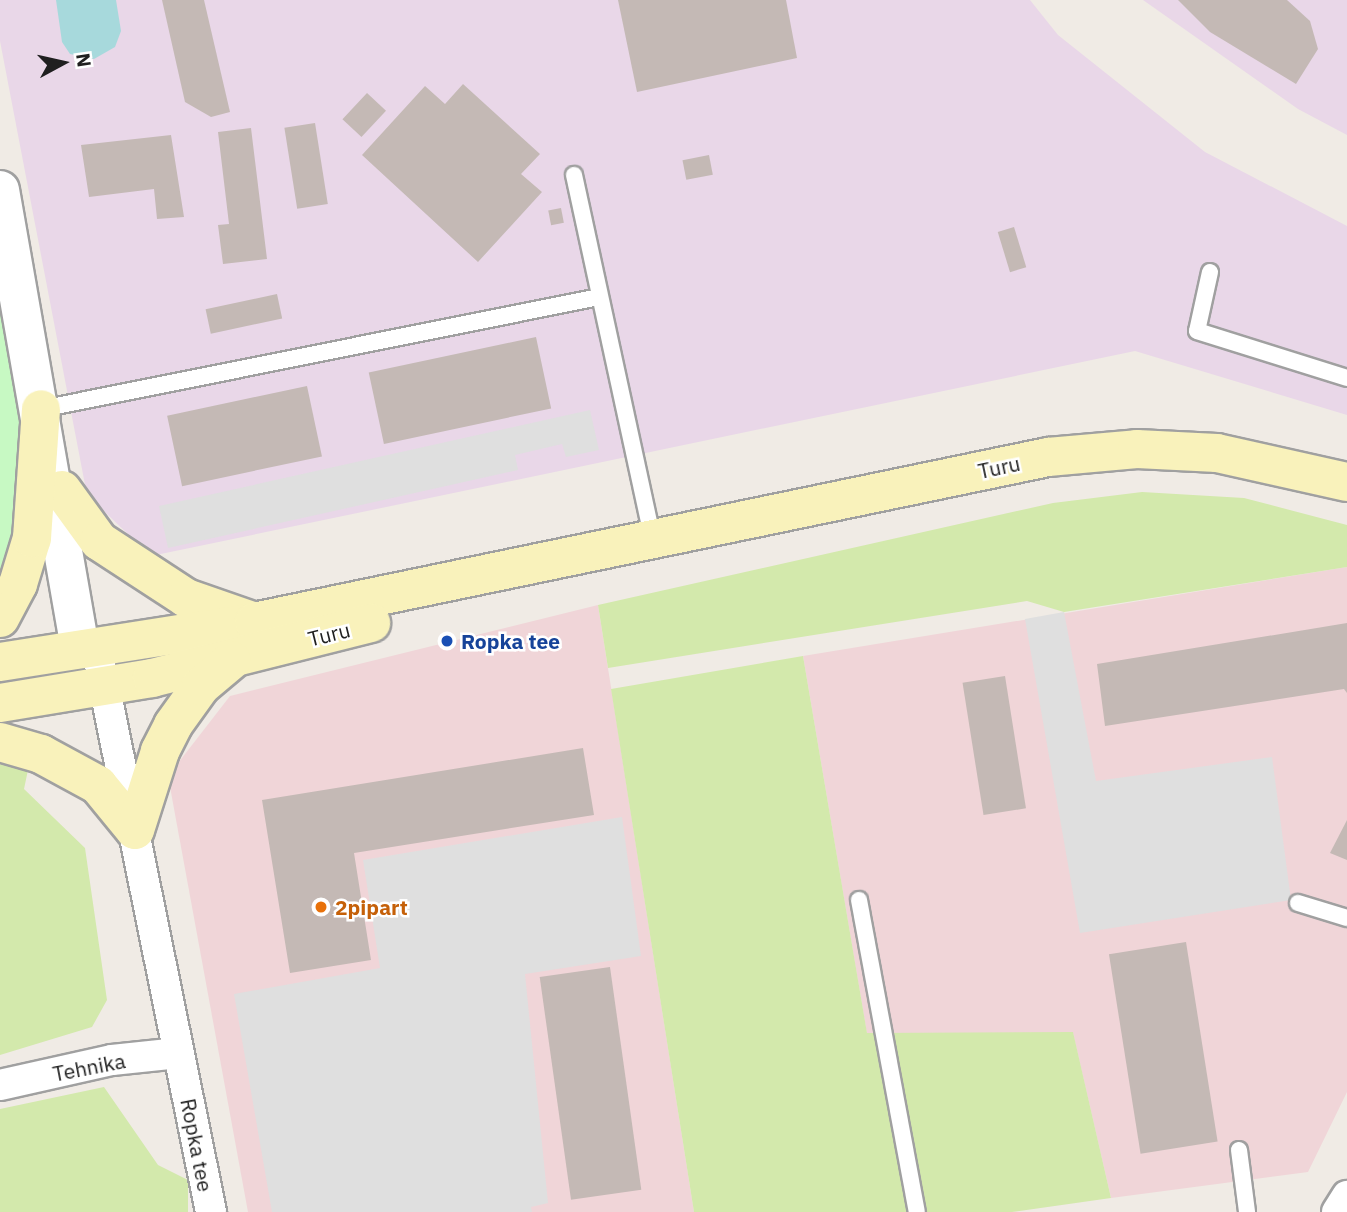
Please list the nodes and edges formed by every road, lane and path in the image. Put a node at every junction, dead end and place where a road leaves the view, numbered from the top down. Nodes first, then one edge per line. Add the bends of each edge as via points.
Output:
1 (574, 175) dead end
2 (0, 190) edge
3 (1210, 272) dead end
4 (599, 297) junction
5 (1347, 378) edge
6 (41, 409) junction
7 (1347, 482) edge
8 (62, 490) junction
9 (653, 540) junction
10 (0, 618) edge
11 (254, 622) junction
12 (88, 647) junction
13 (234, 658) junction
14 (0, 662) edge
15 (97, 687) junction
16 (0, 703) edge
17 (0, 742) edge
18 (135, 830) junction
19 (859, 900) dead end
20 (1298, 903) dead end
21 (1347, 918) edge
22 (179, 1054) junction
23 (0, 1085) edge
24 (1239, 1150) dead end
25 (211, 1212) edge
26 (917, 1212) edge
27 (1247, 1212) edge

1 - 4 lane
2 - 6 street, Ropka tee
3 - 5 lane via 1197,331
4 - 6 lane
4 - 9 lane
6 - 8 street, Ropka tee
6 - 10 main road via 32,538 18,584
6 - 12 street, Ropka tee
7 - 9 main road, Turu via 1217,453 1137,449 1048,457
8 - 11 main road via 99,541 186,598
8 - 12 street, Ropka tee
9 - 11 main road, Turu
9 - 13 main road, Turu via 431,608
11 - 12 main road, Turu
12 - 14 main road, Turu
12 - 15 street, Ropka tee
13 - 15 main road, Turu
13 - 18 main road via 201,686 173,725
15 - 16 main road, Turu
15 - 18 street, Ropka tee
17 - 18 main road via 41,754 98,785
18 - 22 street, Ropka tee
19 - 26 lane
20 - 21 lane
22 - 23 street, Tehnika via 112,1060
22 - 25 street, Ropka tee
24 - 27 lane

